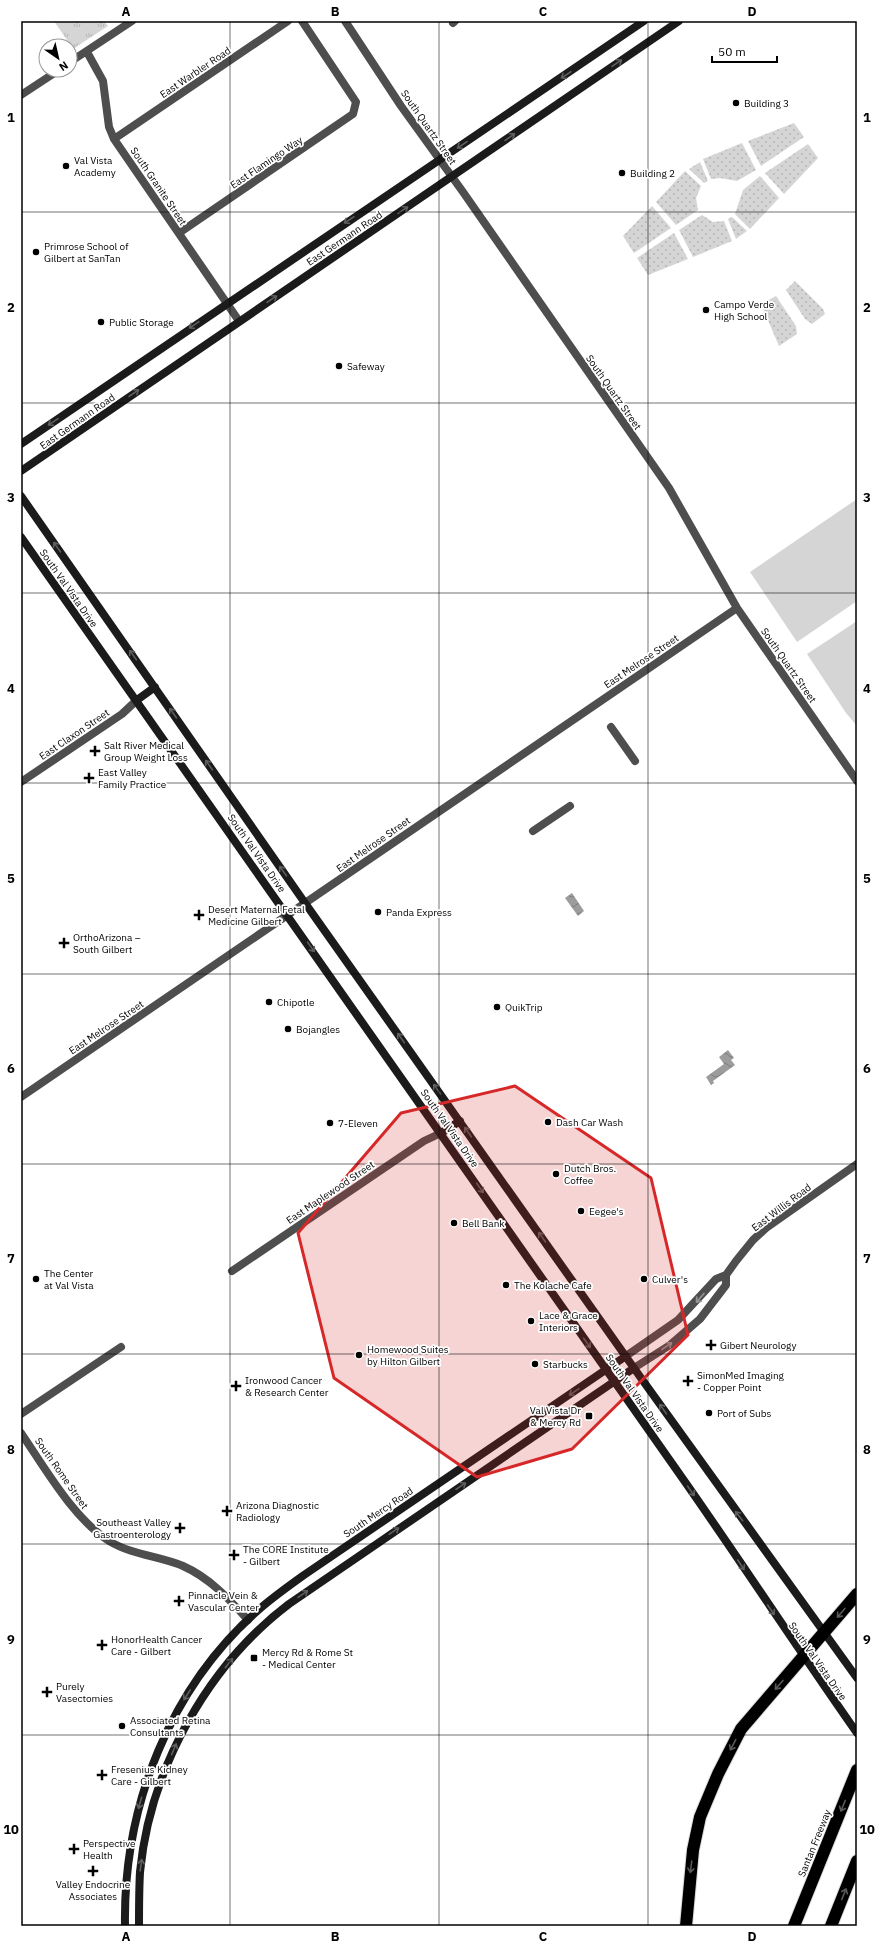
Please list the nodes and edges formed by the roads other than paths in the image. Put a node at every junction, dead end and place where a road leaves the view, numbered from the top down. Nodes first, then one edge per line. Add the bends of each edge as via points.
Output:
1 (132, 21) edge
2 (288, 21) edge
3 (302, 21) edge
4 (345, 21) edge
5 (644, 21) edge
6 (679, 21) edge
7 (86, 52) junction
8 (78, 57) edge
9 (46, 78) edge
10 (21, 94) edge
11 (114, 139) junction
12 (440, 160) junction
13 (452, 177) junction
14 (179, 233) junction
15 (226, 303) junction
16 (239, 321) junction
17 (21, 444) edge
18 (21, 471) edge
19 (21, 496) edge
20 (21, 537) edge
21 (737, 608) junction
22 (155, 687) junction
23 (137, 700) junction
24 (611, 727) dead end
25 (635, 761) dead end
26 (857, 781) edge
27 (21, 782) edge
28 (570, 806) dead end
29 (533, 831) dead end
30 (305, 903) junction
31 (288, 915) junction
32 (21, 1097) edge
33 (460, 1120) junction
34 (441, 1133) junction
35 (857, 1164) edge
36 (232, 1271) dead end
37 (726, 1275) junction
38 (121, 1347) dead end
39 (626, 1356) junction
40 (634, 1368) junction
41 (606, 1370) junction
42 (615, 1382) junction
43 (21, 1414) edge
44 (21, 1433) edge
45 (857, 1594) edge
46 (248, 1620) junction
47 (258, 1629) junction
48 (824, 1633) junction
49 (804, 1658) junction
50 (855, 1676) edge
51 (857, 1733) edge
52 (857, 1770) edge
53 (857, 1861) edge
54 (125, 1926) edge
55 (139, 1926) edge
56 (686, 1926) edge
57 (794, 1926) edge
58 (831, 1926) edge

1 - 7 street
2 - 11 street, East Warbler Road
3 - 14 street, East Flamingo Way via 356,102 353,114
4 - 12 street, South Quartz Street
5 -> 12 main road, East Germann Road
13 -> 6 main road, East Germann Road
7 - 8 street
7 - 11 street, South Granite Street via 103,81 109,127
9 - 10 street
11 - 14 street, South Granite Street
12 - 13 street, South Quartz Street
12 -> 15 main road, East Germann Road
16 -> 13 main road, East Germann Road
13 - 21 street, South Quartz Street via 669,488
14 - 15 street, South Granite Street
15 - 16 street, South Granite Street
15 -> 17 main road, East Germann Road
18 -> 16 main road, East Germann Road
22 -> 19 main road, South Val Vista Drive
20 - 23 main road, South Val Vista Drive
21 - 26 street, South Quartz Street
21 - 30 street, East Melrose Street
22 - 23 main road
30 -> 22 main road, South Val Vista Drive
23 - 27 street, East Claxon Street via 122,714
23 - 31 main road, South Val Vista Drive
24 - 25 street
28 - 29 street
30 - 31 street, East Melrose Street
33 -> 30 main road, South Val Vista Drive
31 - 32 street, East Melrose Street
31 -> 34 main road, South Val Vista Drive
33 - 34 main road
39 -> 33 main road, South Val Vista Drive
34 - 36 street, East Maplewood Street via 424,1141
34 -> 41 main road, South Val Vista Drive
35 - 37 street, East Willis Road via 766,1228 744,1250
37 -> 39 street, East Willis Road via 716,1279 678,1320
40 -> 37 street, East Willis Road via 670,1345 700,1319 726,1285
38 - 43 street
39 - 40 main road, South Val Vista Drive
39 - 41 main road, South Mercy Road
40 - 42 main road
48 -> 40 main road, South Val Vista Drive
41 - 42 main road, South Val Vista Drive
41 -> 46 main road, South Mercy Road via 304,1575
47 -> 42 main road via 354,1558
42 -> 49 main road, South Val Vista Drive
44 - 46 street, South Rome Street via 76,1512 101,1535 131,1552 182,1566 201,1576 211,1582
45 -> 48 highway
46 - 47 main road
46 -> 54 main road, South Mercy Road via 214,1657 192,1688 158,1749 144,1788 131,1841 125,1887
55 -> 47 main road via 140,1871 148,1825 169,1762 188,1721 227,1666
48 - 49 highway
48 - 50 main road, South Val Vista Drive
49 - 51 main road, South Val Vista Drive
49 -> 56 highway via 741,1730 718,1774 700,1816 693,1850
52 -> 57 highway, Santan Freeway
58 -> 53 highway

